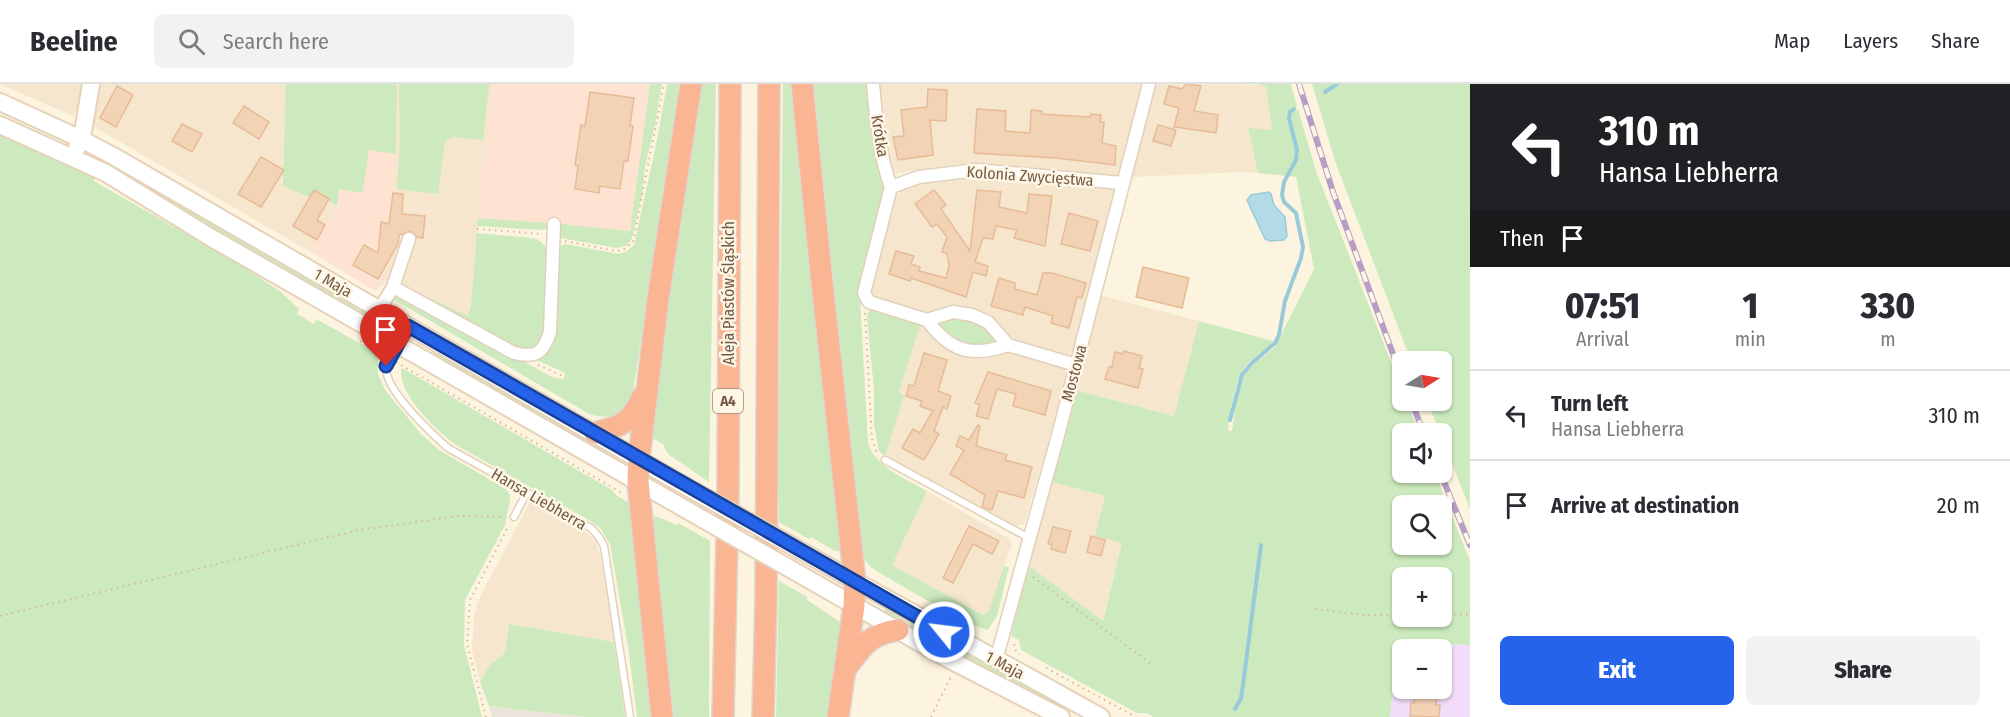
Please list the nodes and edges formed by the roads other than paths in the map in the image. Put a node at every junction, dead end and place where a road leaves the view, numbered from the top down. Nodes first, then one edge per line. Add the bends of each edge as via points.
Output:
1 (91, 84) edge
2 (691, 84) edge
3 (730, 84) edge
4 (769, 84) edge
5 (802, 84) edge
6 (873, 84) edge
7 (1149, 84) edge
8 (0, 102) edge
9 (0, 125) edge
10 (81, 139) junction
11 (73, 157) junction
12 (1122, 183) junction
13 (891, 187) junction
14 (554, 224) dead end
15 (409, 239) dead end
16 (393, 286) junction
17 (379, 310) junction
18 (927, 320) junction
19 (408, 326) junction
20 (398, 343) junction
21 (1008, 345) junction
22 (1076, 365) junction
23 (646, 387) junction
24 (595, 433) junction
25 (639, 458) junction
26 (885, 460) road end
27 (632, 489) junction
28 (527, 492) junction
29 (513, 517) road end
30 (1029, 538) junction
31 (855, 582) junction
32 (854, 606) junction
33 (898, 630) junction
34 (996, 660) junction
35 (844, 670) junction
36 (1094, 715) edge
37 (630, 717) edge
38 (662, 717) edge
39 (723, 717) edge
40 (763, 717) edge
41 (837, 717) edge
42 (1060, 717) edge

1 - 10 main road
2 - 23 highway
3 - 39 highway, Aleja Piastów Śląskich / A4
4 - 40 highway, A4
5 - 31 highway
6 - 13 street, Krótka
7 - 12 street, Mostowa
8 - 10 main road, 1 Maja
9 - 11 main road, 1 Maja
10 - 11 main road
10 - 17 main road, 1 Maja
11 - 20 main road, 1 Maja
12 - 13 street, Kolonia Zwycięstwa via 977,170 919,177
12 - 22 street, Mostowa
13 - 18 street via 864,293 869,302
14 - 16 street via 550,332 545,346 533,355 514,353
15 - 16 street
16 - 17 street
17 - 19 main road, 1 Maja
18 - 21 street via 948,344 968,351 986,352
18 - 21 street via 953,312 980,317
19 - 20 lane
19 - 24 main road, 1 Maja
20 - 27 main road, 1 Maja
20 - 28 lane, Hansa Liebherra via 386,366 387,376 408,408 448,448
21 - 22 street
22 - 30 street, Mostowa
23 - 24 highway via 636,413 624,424
23 - 25 highway
24 - 25 main road, 1 Maja
25 - 27 highway
25 - 31 main road, 1 Maja, bridge
26 - 30 lane
27 - 32 main road, 1 Maja, bridge via 671,501
27 - 38 highway
28 - 29 lane
28 - 37 lane, Hansa Liebherra via 591,528 604,546
30 - 34 street, Mostowa
31 - 32 highway
31 - 34 main road, 1 Maja
32 - 33 main road, 1 Maja
32 - 35 highway
33 - 35 highway via 882,632 867,642
33 - 42 main road, 1 Maja
34 - 36 main road, 1 Maja
35 - 41 highway

